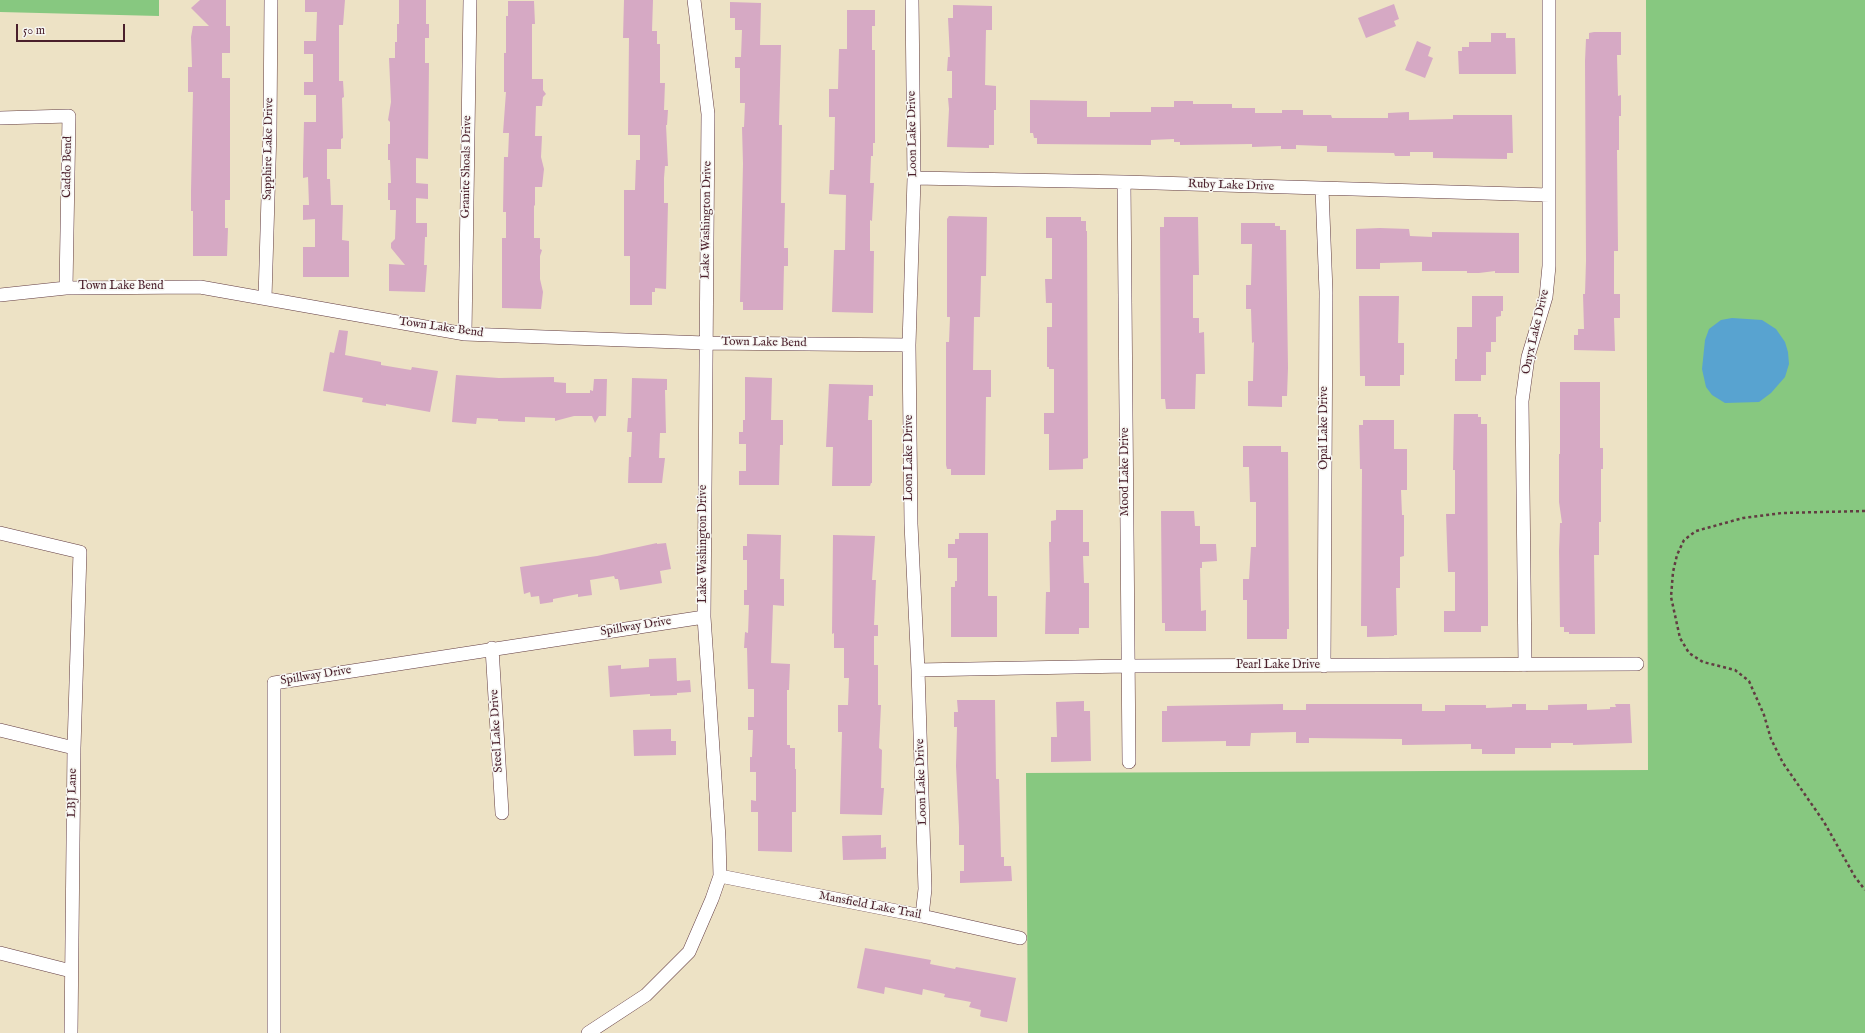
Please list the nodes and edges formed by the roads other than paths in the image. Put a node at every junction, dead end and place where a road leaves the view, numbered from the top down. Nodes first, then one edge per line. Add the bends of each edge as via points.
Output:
1 (271, 0) edge
2 (470, 0) edge
3 (694, 0) edge
4 (912, 0) edge
5 (1549, 0) edge
6 (0, 118) edge
7 (914, 178) junction
8 (1124, 182) junction
9 (1322, 189) junction
10 (1549, 195) junction
11 (66, 288) junction
12 (0, 295) edge
13 (265, 298) junction
14 (466, 334) junction
15 (705, 343) junction
16 (910, 345) junction
17 (0, 533) edge
18 (704, 617) junction
19 (492, 648) junction
20 (1637, 664) dead end
21 (1525, 665) junction
22 (1127, 666) junction
23 (1324, 666) junction
24 (918, 670) junction
25 (0, 730) edge
26 (74, 748) junction
27 (1129, 762) dead end
28 (502, 813) dead end
29 (720, 876) junction
30 (922, 916) junction
31 (1020, 938) dead end
32 (0, 953) edge
33 (72, 971) junction
34 (276, 1032) edge
35 (71, 1033) edge
36 (588, 1033) edge

1 - 13 street, Sapphire Lake Drive
2 - 14 street, Granite Shoals Drive
3 - 15 street, Lake Washington Drive via 708,114
4 - 7 street, Loon Lake Drive
5 - 10 street, Onyx Lake Drive
6 - 11 street, Caddo Bend via 69,116
7 - 8 street, Ruby Lake Drive
7 - 16 street, Loon Lake Drive
8 - 9 street, Ruby Lake Drive
8 - 22 street, Mood Lake Drive
9 - 10 street, Ruby Lake Drive
9 - 23 street, Opal Lake Drive via 1326,292
10 - 21 street, Onyx Lake Drive via 1549,266 1546,297 1528,357 1522,401
11 - 12 street, Town Lake Bend
11 - 13 street, Town Lake Bend via 200,287
13 - 14 street, Town Lake Bend
14 - 15 street, Town Lake Bend
15 - 16 street, Town Lake Bend
15 - 18 street, Lake Washington Drive
16 - 24 street, Loon Lake Drive via 911,524
17 - 26 street, LBJ Lane via 80,552
18 - 19 street, Spillway Drive
18 - 29 street, Lake Washington Drive
19 - 28 street, Steel Lake Drive
19 - 34 street, Spillway Drive via 274,683
20 - 21 street, Pearl Lake Drive
21 - 23 street, Pearl Lake Drive
22 - 23 street, Pearl Lake Drive
22 - 24 street, Pearl Lake Drive
22 - 27 street, Mood Lake Drive
24 - 30 street, Loon Lake Drive via 925,889
25 - 26 street
26 - 33 street, LBJ Lane
29 - 30 street, Mansfield Lake Trail
29 - 36 street, Lake Washington Drive via 689,952 646,995
30 - 31 street, Mansfield Lake Trail
32 - 33 street
33 - 35 street, LBJ Lane

